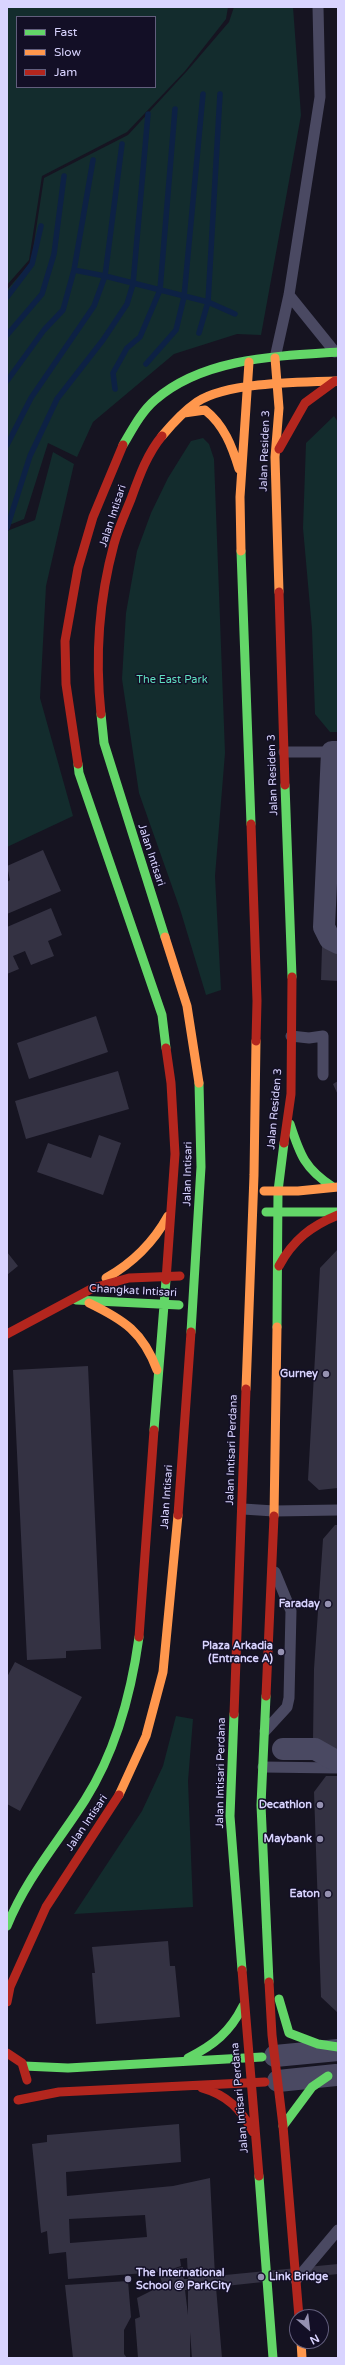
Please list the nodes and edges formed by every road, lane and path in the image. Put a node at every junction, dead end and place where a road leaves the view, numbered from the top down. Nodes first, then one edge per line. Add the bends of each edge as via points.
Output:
1 (318, 7) edge
2 (290, 295) junction
3 (337, 352) edge
4 (275, 358) junction
5 (249, 362) junction
6 (336, 381) edge
7 (278, 383) junction
8 (248, 388) junction
9 (184, 414) junction
10 (275, 457) junction
11 (240, 474) junction
12 (284, 752) junction
13 (335, 752) edge
14 (338, 943) edge
15 (291, 1036) junction
16 (323, 1075) dead end
17 (288, 1119) junction
18 (336, 1187) edge
19 (253, 1191) junction
20 (278, 1191) junction
21 (171, 1212) junction
22 (253, 1212) junction
23 (279, 1213) junction
24 (338, 1214) edge
25 (279, 1268) junction
26 (166, 1275) junction
27 (195, 1277) junction
28 (76, 1297) junction
29 (86, 1302) junction
30 (164, 1304) junction
31 (193, 1306) junction
32 (7, 1334) edge
33 (159, 1377) junction
34 (243, 1509) junction
35 (338, 1510) edge
36 (274, 1511) junction
37 (271, 1564) junction
38 (264, 1732) junction
39 (283, 1749) dead end
40 (338, 1762) edge
41 (263, 1767) junction
42 (338, 1768) edge
43 (7, 1926) edge
44 (270, 1944) junction
45 (7, 2002) edge
46 (244, 2004) junction
47 (338, 2047) edge
48 (338, 2050) edge
49 (7, 2053) edge
50 (275, 2056) junction
51 (248, 2058) junction
52 (180, 2062) junction
53 (24, 2066) junction
54 (333, 2075) edge
55 (278, 2081) junction
56 (251, 2083) junction
57 (192, 2086) junction
58 (18, 2100) junction
59 (8, 2106) edge
60 (283, 2126) junction
61 (256, 2139) junction
62 (338, 2230) edge
63 (296, 2280) junction
64 (298, 2309) edge
65 (273, 2358) edge

1 - 2 lane via 320,97
2 - 3 lane
2 - 4 lane
3 - 4 street, Jalan Intisari
4 - 5 street, Jalan Intisari
4 - 7 street, Jalan Residen 3
5 - 8 street, Jalan Residen 3
5 - 21 street, Jalan Intisari via 211,368 180,380 154,401 134,426 121,448 93,517 78,568 65,641 66,684 79,773 162,1015 171,1083 175,1154
6 - 7 street, Jalan Intisari
6 - 10 street via 305,403
7 - 8 street, Jalan Intisari
7 - 10 street, Jalan Residen 3
8 - 9 street, Jalan Intisari via 206,397
8 - 11 street, Jalan Residen 3
9 - 11 street via 205,410 211,414 227,437
9 - 27 street, Jalan Intisari via 155,444 139,476 114,544 100,616 98,683 104,743 110,766 187,1006 193,1036 199,1086 201,1167
10 - 12 street, Jalan Residen 3
11 - 19 street, Jalan Residen 3 via 257,1001
12 - 13 lane
12 - 15 street, Jalan Residen 3 via 293,1000
13 - 14 street via 324,927 330,939
15 - 16 lane via 323,1036
15 - 17 street, Jalan Residen 3 via 291,1094
17 - 18 street via 303,1162 315,1176
17 - 20 street, Jalan Residen 3
18 - 20 street
19 - 20 street
19 - 22 street, Jalan Residen 3
20 - 23 street, Jalan Residen 3
21 - 26 street, Jalan Intisari
21 - 28 street via 157,1238 135,1259 117,1273
22 - 23 street
22 - 34 street, Jalan Intisari Perdana
23 - 24 street
23 - 25 street
24 - 25 street via 299,1236 289,1248
25 - 36 street
26 - 27 street, Changkat Intisari
26 - 28 street, Changkat Intisari via 116,1280
26 - 30 street, Jalan Intisari
27 - 31 street, Jalan Intisari
28 - 29 street, Changkat Intisari
28 - 32 street, Changkat Intisari via 22,1322
29 - 30 street, Changkat Intisari
29 - 33 street via 118,1318 142,1337 151,1350
30 - 31 street, Changkat Intisari
30 - 33 street, Jalan Intisari
31 - 45 street, Jalan Intisari via 173,1581 163,1672 150,1722 119,1796 46,1907 10,1987
33 - 43 street, Jalan Intisari via 140,1634 124,1714 108,1755 86,1798 22,1891
34 - 36 lane
34 - 46 street, Jalan Intisari Perdana via 230,1816
35 - 36 lane
36 - 37 street
37 - 38 street
37 - 38 lane via 282,1583 291,1611 289,1698 287,1707
38 - 41 street
39 - 40 street via 315,1749
41 - 42 lane
41 - 44 street via 261,1805
44 - 47 street via 280,2003 289,2033 318,2044
44 - 50 street
46 - 51 street, Jalan Intisari Perdana
46 - 52 street via 230,2032 208,2049
48 - 50 street
49 - 53 street via 17,2058
50 - 51 street
50 - 55 street
51 - 52 street
51 - 56 street, Jalan Intisari Perdana
52 - 53 street via 68,2068
53 - 58 street via 27,2084
54 - 55 street
54 - 60 street via 303,2097
55 - 56 street
55 - 60 street
56 - 57 street
56 - 61 street, Jalan Intisari Perdana
57 - 58 street via 59,2092
57 - 61 street via 216,2091 232,2102 245,2114
58 - 59 street
60 - 63 street
61 - 65 street, Jalan Intisari Perdana
62 - 63 lane
63 - 64 street

